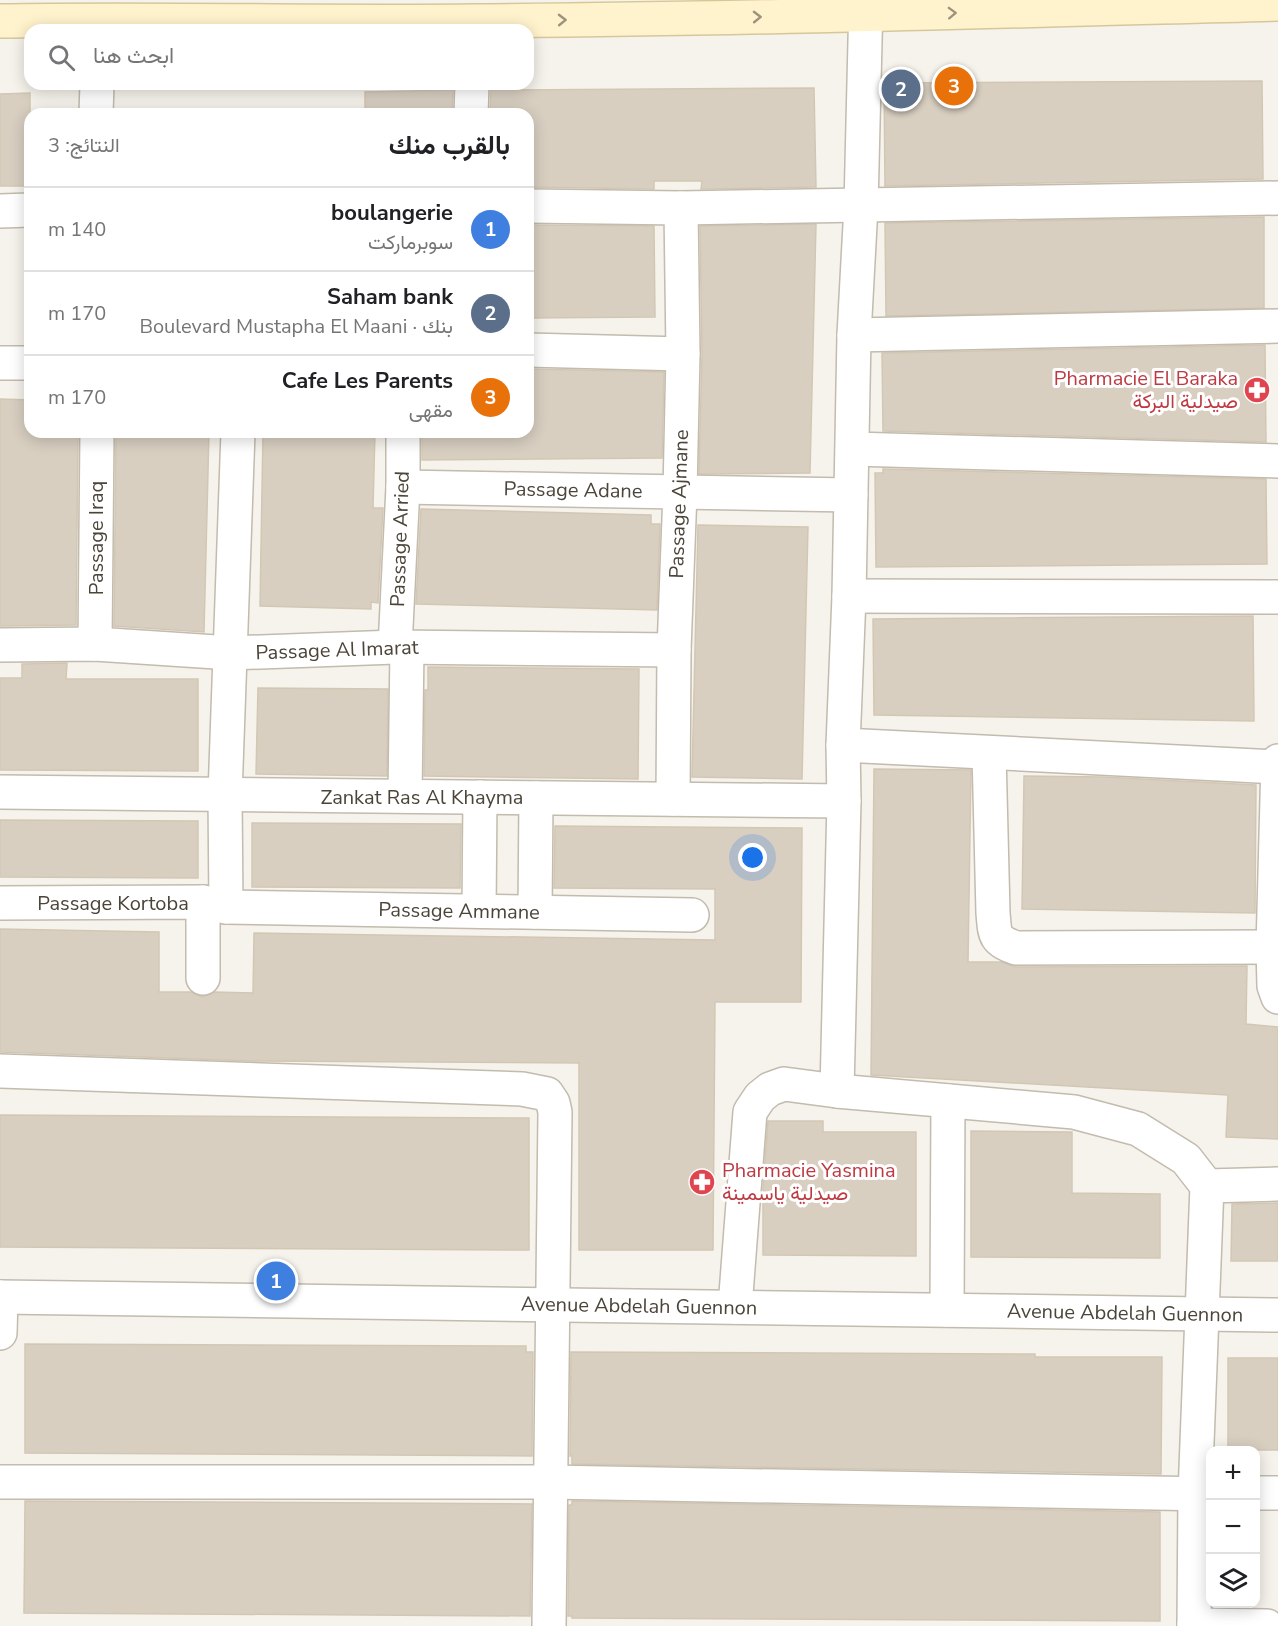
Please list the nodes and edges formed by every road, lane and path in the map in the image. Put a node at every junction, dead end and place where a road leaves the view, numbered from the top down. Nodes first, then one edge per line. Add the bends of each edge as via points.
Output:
1 (1278, 4) edge
2 (865, 8) edge
3 (0, 21) edge
4 (74, 24) edge
5 (517, 24) edge
6 (97, 90) edge
7 (472, 90) edge
8 (96, 108) edge
9 (471, 108) edge
10 (1278, 198) edge
11 (534, 206) edge
12 (861, 207) junction
13 (681, 208) junction
14 (24, 210) edge
15 (0, 211) edge
16 (1278, 326) edge
17 (854, 335) junction
18 (534, 350) edge
19 (683, 354) junction
20 (0, 363) edge
21 (24, 363) edge
22 (97, 438) edge
23 (238, 438) edge
24 (403, 438) edge
25 (853, 449) junction
26 (1278, 461) edge
27 (403, 487) junction
28 (680, 492) junction
29 (851, 495) junction
30 (849, 596) junction
31 (1278, 597) edge
32 (95, 644) junction
33 (0, 645) edge
34 (401, 647) junction
35 (674, 650) junction
36 (231, 653) junction
37 (843, 746) junction
38 (989, 753) junction
39 (1278, 761) edge
40 (1278, 767) edge
41 (0, 792) edge
42 (225, 795) junction
43 (405, 796) junction
44 (480, 797) junction
45 (536, 798) junction
46 (673, 799) junction
47 (844, 801) junction
48 (0, 903) edge
49 (215, 905) junction
50 (479, 911) junction
51 (535, 912) junction
52 (693, 915) dead end
53 (1275, 948) edge
54 (203, 978) dead end
55 (1278, 997) edge
56 (0, 1071) edge
57 (837, 1091) junction
58 (948, 1101) junction
59 (1278, 1184) edge
60 (1207, 1186) junction
61 (0, 1297) edge
62 (552, 1304) junction
63 (735, 1307) junction
64 (947, 1310) junction
65 (1201, 1314) junction
66 (1278, 1315) edge
67 (0, 1333) edge
68 (0, 1482) edge
69 (550, 1482) junction
70 (1260, 1493) edge
71 (1278, 1493) edge
72 (1203, 1494) edge
73 (1194, 1625) edge
74 (549, 1626) edge
75 (1267, 1626) edge

2 -> 1 street
5 -> 2 street
2 - 12 street
3 - 4 street
6 - 8 street
7 - 9 street
10 - 12 street
11 - 13 street
12 - 13 street
12 - 17 street
13 - 19 street, Passage Ajmane
14 - 15 street
16 - 17 street
17 - 25 street
18 - 19 street
19 - 28 street, Passage Ajmane
20 - 21 street
22 - 32 street, Passage Iraq
23 - 36 street
24 - 27 street, Passage Arried
25 - 26 street
25 - 29 street
27 - 28 street, Passage Adane
27 - 34 street, Passage Arried
28 - 29 street, Passage Adane
28 - 35 street, Passage Ajmane
29 - 30 street
30 - 31 street
30 - 37 street
32 - 33 street, Passage Al Imarat
32 - 36 street, Passage Al Imarat
34 - 35 street, Passage Al Imarat
34 - 36 street, Passage Al Imarat
34 - 43 street, Passage Arried
35 - 46 street, Passage Ajmane
36 - 42 street
37 - 38 street
37 - 47 street
38 - 40 street
38 - 53 street via 993,913 996,936 1001,942 1016,948
39 - 40 street
40 - 53 street
41 - 42 street, Zankat Ras Al Khayma
42 - 43 street, Zankat Ras Al Khayma
42 - 49 street
43 - 44 street, Zankat Ras Al Khayma
44 - 45 street, Zankat Ras Al Khayma
44 - 50 street
45 - 46 street, Zankat Ras Al Khayma
45 - 51 street
46 - 47 street, Zankat Ras Al Khayma
47 - 57 street
48 - 49 street, Passage Kortoba
49 - 50 street, Passage Ammane
49 - 54 street
50 - 51 street, Passage Ammane
51 - 52 street, Passage Ammane
53 - 55 street
56 - 62 street via 522,1089 547,1094 555,1113
57 - 58 street
57 - 63 street via 784,1084 760,1097 750,1112
58 - 60 street via 1074,1112 1138,1129 1186,1159
58 - 64 street
59 - 60 street
60 - 65 street
61 - 62 street, Avenue Abdelah Guennon
61 - 67 street
62 - 63 street, Avenue Abdelah Guennon
62 - 69 street
63 - 64 street, Avenue Abdelah Guennon
64 - 65 street, Avenue Abdelah Guennon
65 - 66 street, Avenue Abdelah Guennon
65 - 72 street
68 - 69 street
69 - 72 street
69 - 74 street
70 - 71 street
72 - 73 street
73 - 75 street

